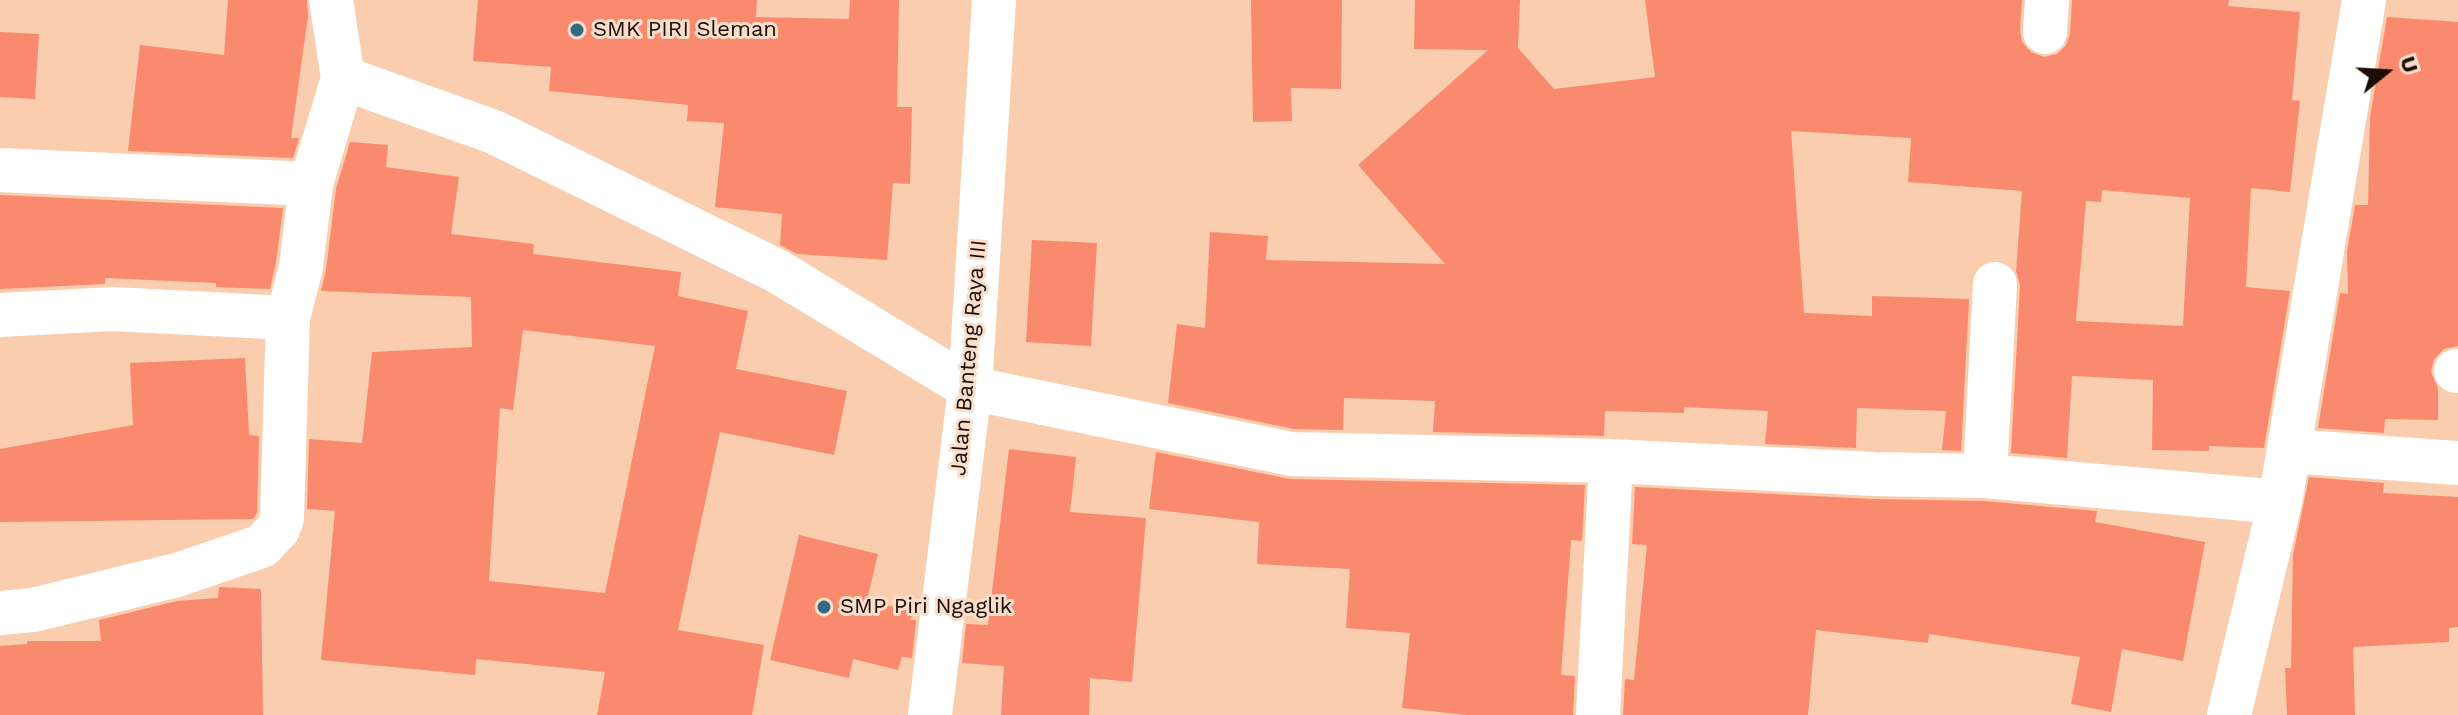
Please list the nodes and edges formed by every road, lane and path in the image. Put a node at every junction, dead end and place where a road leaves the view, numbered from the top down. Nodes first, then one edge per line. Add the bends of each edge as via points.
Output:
1 (331, 0) edge
2 (994, 0) edge
3 (2364, 0) edge
4 (343, 78) junction
5 (0, 170) edge
6 (311, 184) junction
7 (1995, 284) dead end
8 (0, 315) edge
9 (288, 318) junction
10 (970, 388) junction
11 (2290, 451) junction
12 (1611, 461) junction
13 (2458, 463) edge
14 (1985, 476) junction
15 (2280, 502) junction
16 (0, 613) edge
17 (930, 715) edge
18 (1598, 715) edge
19 (2229, 715) edge

1 - 4 street
2 - 10 street, Jalan Banteng Raya III
3 - 11 street
4 - 6 street
4 - 10 street via 494,132 777,271
5 - 6 street
6 - 9 street via 301,267
7 - 14 street
8 - 9 street via 113,309
9 - 16 street via 282,518 271,538 262,546 177,575
10 - 12 street via 1291,454
10 - 17 street, Jalan Banteng Raya III
11 - 13 street
11 - 15 street
12 - 14 street
12 - 18 street
14 - 15 street
15 - 19 street

